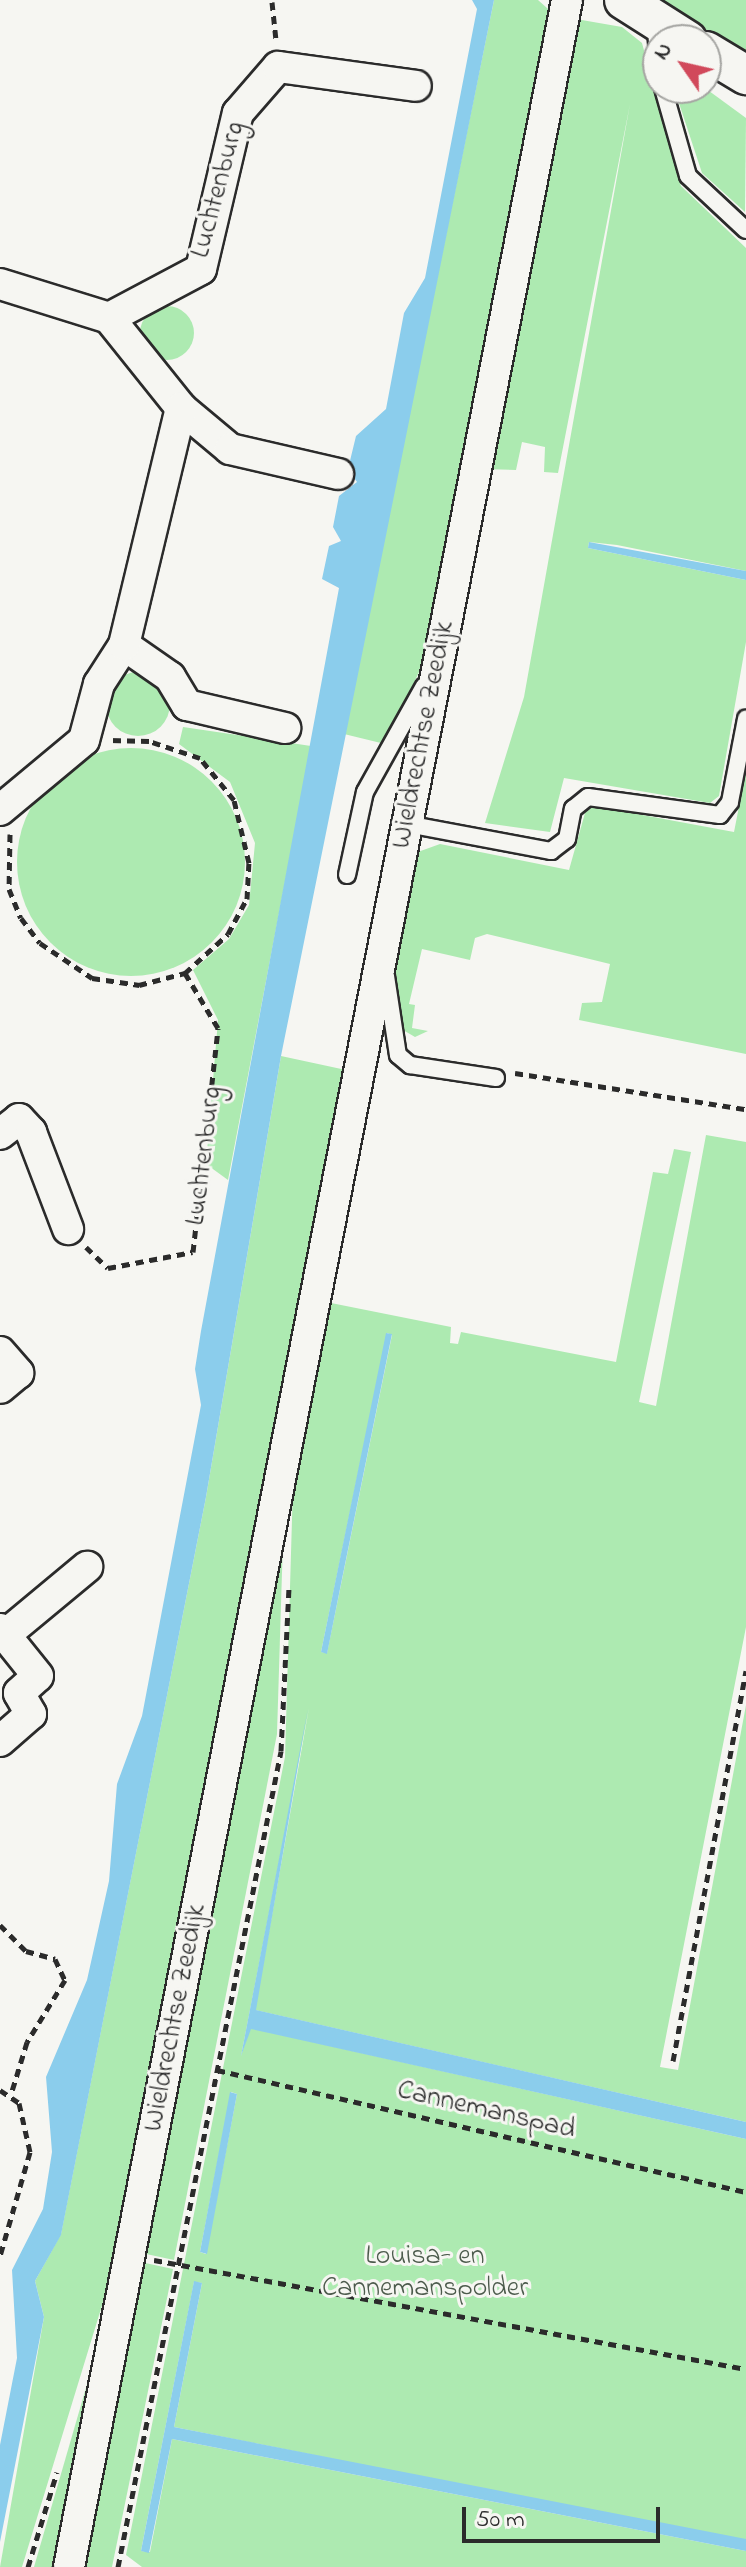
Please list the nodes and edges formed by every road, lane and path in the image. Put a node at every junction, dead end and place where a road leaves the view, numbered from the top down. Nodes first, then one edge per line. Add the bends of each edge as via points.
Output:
1 (567, 0) edge
2 (624, 0) edge
3 (272, 2) dead end
4 (661, 24) edge
5 (722, 61) edge
6 (278, 67) junction
7 (746, 75) edge
8 (416, 86) dead end
9 (668, 104) edge
10 (746, 230) edge
11 (0, 284) edge
12 (109, 318) junction
13 (181, 408) junction
14 (338, 474) dead end
15 (124, 645) junction
16 (439, 656) junction
17 (746, 719) edge
18 (285, 728) dead end
19 (84, 740) junction
20 (2, 809) edge
21 (407, 824) junction
22 (347, 875) dead end
23 (382, 951) junction
24 (185, 973) junction
25 (496, 1078) joint
26 (746, 1109) edge
27 (0, 1134) edge
28 (68, 1229) joint
29 (0, 1352) edge
30 (0, 1388) edge
31 (87, 1567) dead end
32 (290, 1578) dead end
33 (2, 1632) edge
34 (746, 1671) edge
35 (0, 1741) edge
36 (0, 1925) edge
37 (673, 2061) dead end
38 (217, 2070) junction
39 (0, 2090) edge
40 (12, 2091) junction
41 (746, 2192) edge
42 (0, 2256) edge
43 (176, 2263) junction
44 (746, 2369) edge
45 (69, 2567) edge
46 (118, 2567) edge

1 - 16 street, Wieldrechtse Zeedijk
2 - 4 street
3 - 6 path
5 - 7 street
6 - 8 street
6 - 12 street, Luchtenburg via 238,113 201,269
9 - 10 lane via 688,176
11 - 12 street
12 - 13 street
13 - 14 street via 230,449
13 - 15 street
15 - 18 street via 170,677 187,705
15 - 19 street via 99,684
16 - 21 street, Wieldrechtse Zeedijk
16 - 22 lane via 365,792
17 - 21 lane via 730,802 720,815 588,797 573,809 562,845 551,851
19 - 20 street
19 - 24 path via 149,741 200,758 234,800 249,863 247,899 228,934
20 - 24 path via 9,889 40,943 92,978 139,985
21 - 23 street, Wieldrechtse Zeedijk
23 - 25 lane via 398,1055 410,1065
23 - 45 street, Wieldrechtse Zeedijk
24 - 28 path, Luchtenburg via 218,1028 193,1252 108,1268
25 - 26 path via 523,1071
27 - 28 street via 19,1119 31,1132
29 - 30 street via 18,1373
31 - 33 street
32 - 38 path, Wieldrechtse Zeedijk via 281,1751
33 - 35 street via 38,1676 19,1693 31,1714
34 - 37 path
36 - 40 path via 26,1951 55,1959 65,1980 27,2042
38 - 41 path, Cannemanspad
38 - 43 path, Wieldrechtse Zeedijk
39 - 40 path
40 - 42 path via 24,2115 30,2164
43 - 44 path
43 - 46 path, Wieldrechtse Zeedijk

